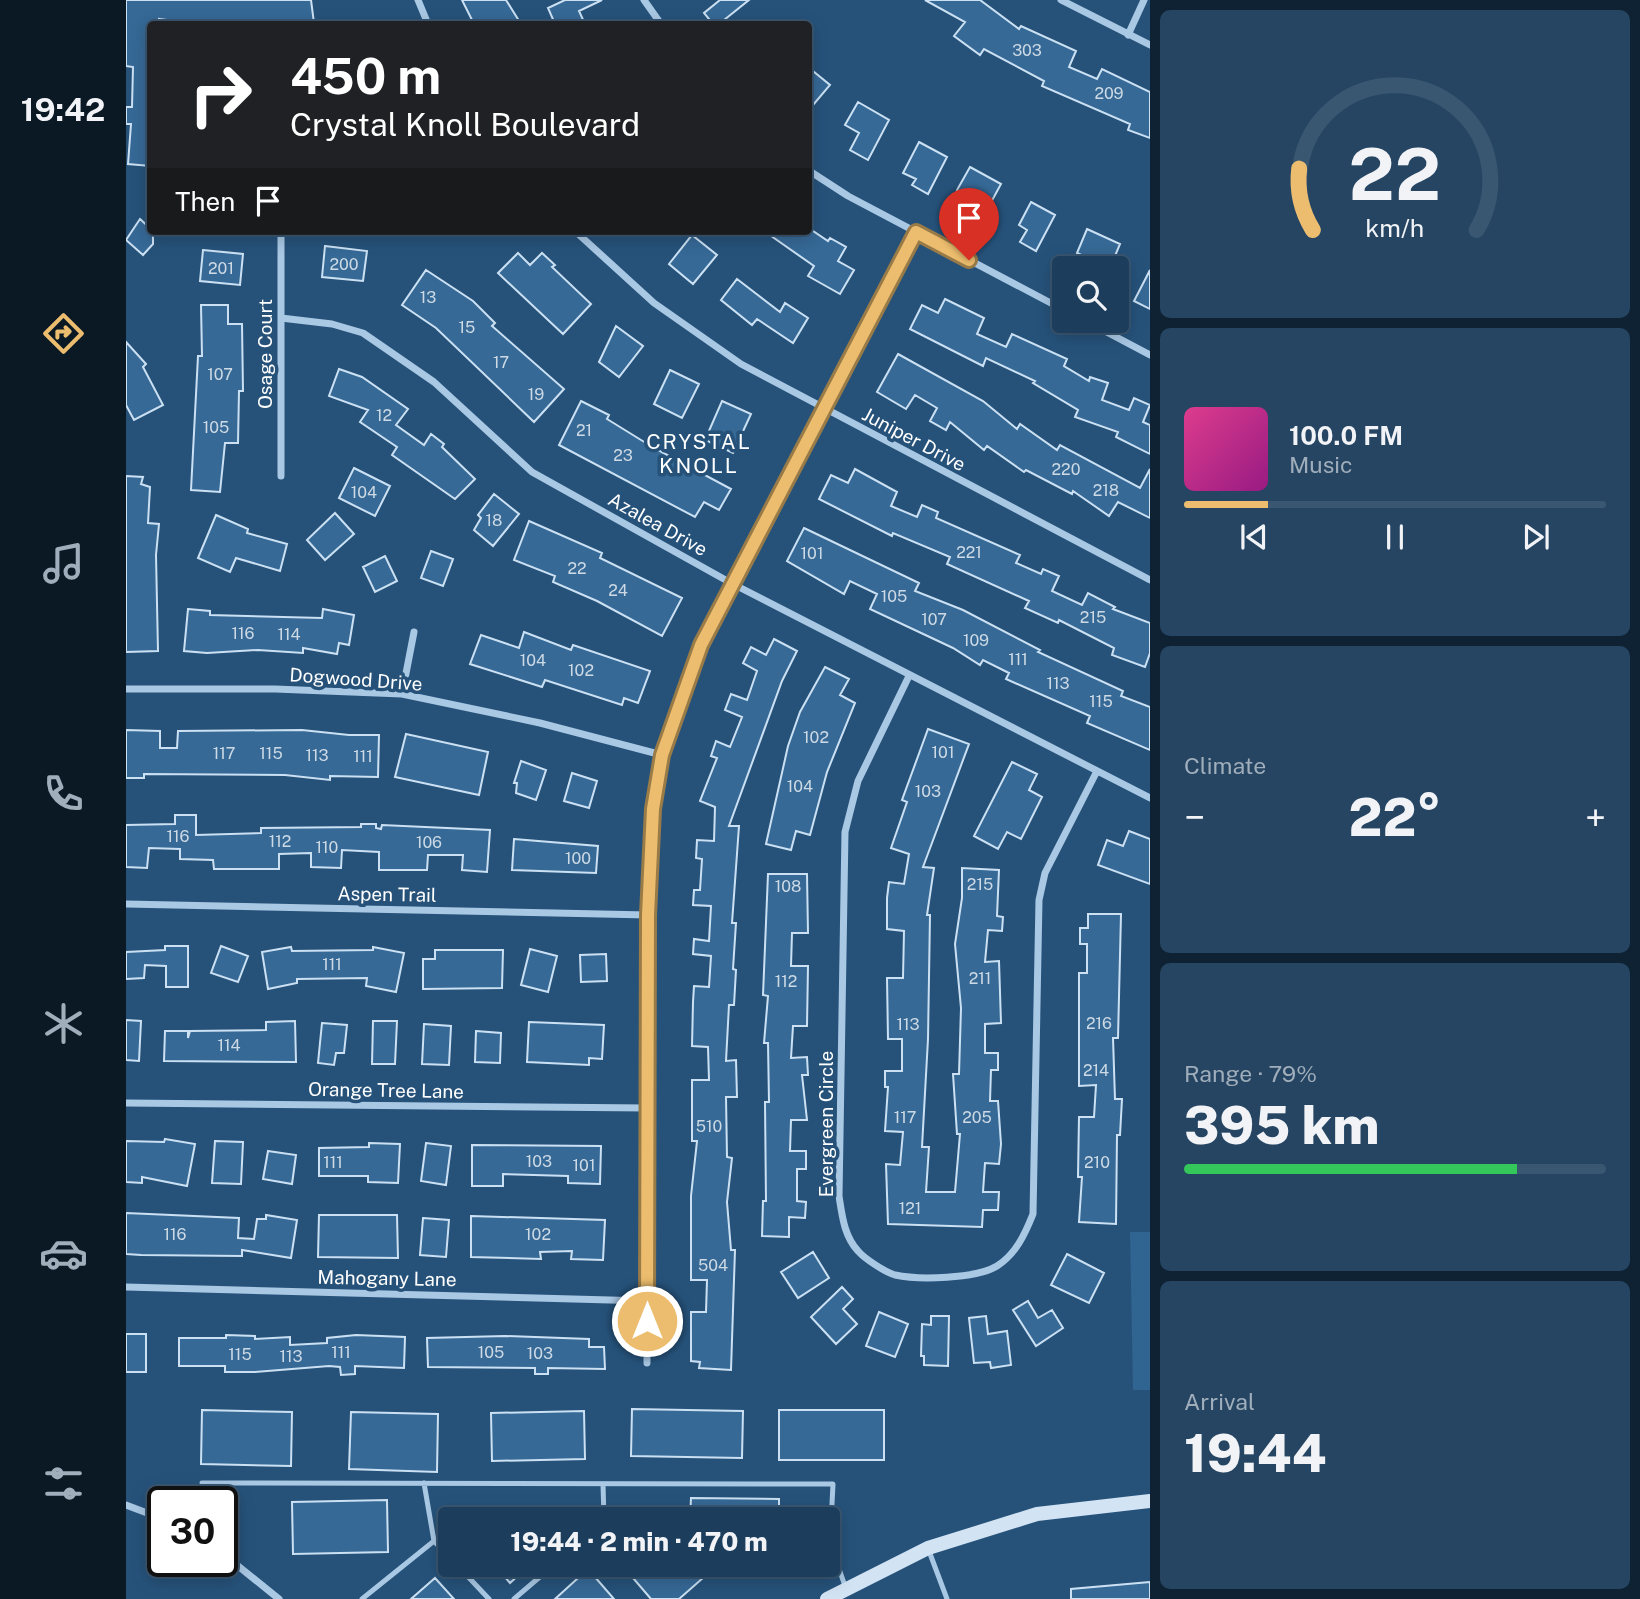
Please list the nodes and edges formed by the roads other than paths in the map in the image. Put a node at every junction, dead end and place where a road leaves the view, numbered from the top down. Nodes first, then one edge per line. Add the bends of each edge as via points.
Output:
1 (418, 0) edge
2 (644, 0) edge
3 (1061, 0) edge
4 (1144, 0) edge
5 (427, 21) edge
6 (660, 21) edge
7 (1128, 34) junction
8 (1150, 45) edge
9 (812, 172) edge
10 (916, 232) junction
11 (281, 235) edge
12 (579, 235) edge
13 (1052, 304) edge
14 (281, 318) junction
15 (1109, 333) edge
16 (1150, 355) edge
17 (822, 407) junction
18 (281, 476) dead end
19 (1150, 580) edge
20 (731, 583) junction
21 (414, 632) dead end
22 (909, 676) junction
23 (126, 689) edge
24 (402, 694) junction
25 (662, 755) junction
26 (1096, 773) junction
27 (1150, 798) edge
28 (126, 904) edge
29 (648, 915) junction
30 (126, 1103) edge
31 (646, 1108) junction
32 (126, 1287) edge
33 (647, 1301) junction
34 (647, 1363) dead end
35 (202, 1483) dead end
36 (424, 1483) junction
37 (603, 1484) junction
38 (1150, 1501) edge
39 (126, 1505) edge
40 (604, 1507) edge
41 (147, 1513) edge
42 (434, 1541) junction
43 (438, 1545) edge
44 (928, 1548) junction
45 (238, 1566) edge
46 (468, 1577) edge
47 (540, 1577) edge
48 (846, 1589) junction
49 (279, 1599) edge
50 (362, 1599) edge
51 (489, 1599) edge
52 (514, 1599) edge
53 (827, 1599) edge
54 (947, 1599) edge

1 - 5 street
2 - 6 street
3 - 7 street
4 - 7 street
7 - 8 street
9 - 10 street
10 - 13 street
10 - 17 street
11 - 14 street, Osage Court
12 - 17 street, Juniper Drive via 688,328 741,365
14 - 18 street, Osage Court
14 - 20 street, Azalea Drive via 363,333 433,382 533,472
15 - 16 street
17 - 19 street, Juniper Drive
17 - 20 street
20 - 22 street, Azalea Drive
20 - 25 street via 701,645
21 - 24 street
22 - 26 street, Azalea Drive
22 - 26 street, Evergreen Circle via 858,781 845,832 839,1196 844,1228 858,1252 892,1274 976,1274 996,1267 1024,1237 1033,1214 1039,900 1045,873
23 - 24 street, Dogwood Drive
24 - 25 street, Dogwood Drive
25 - 29 street via 653,809
26 - 27 street, Azalea Drive
28 - 29 street, Aspen Trail
29 - 31 street
30 - 31 street, Orange Tree Lane
31 - 33 street
32 - 33 street, Mahogany Lane
33 - 34 street
35 - 36 lane
36 - 37 lane
36 - 42 lane
37 - 40 lane
37 - 48 lane via 833,1484 830,1543
38 - 44 main road via 1037,1514
39 - 41 street
42 - 43 lane
42 - 50 lane
44 - 48 main road
44 - 54 lane
45 - 49 street
46 - 51 lane
47 - 52 lane
48 - 53 main road

